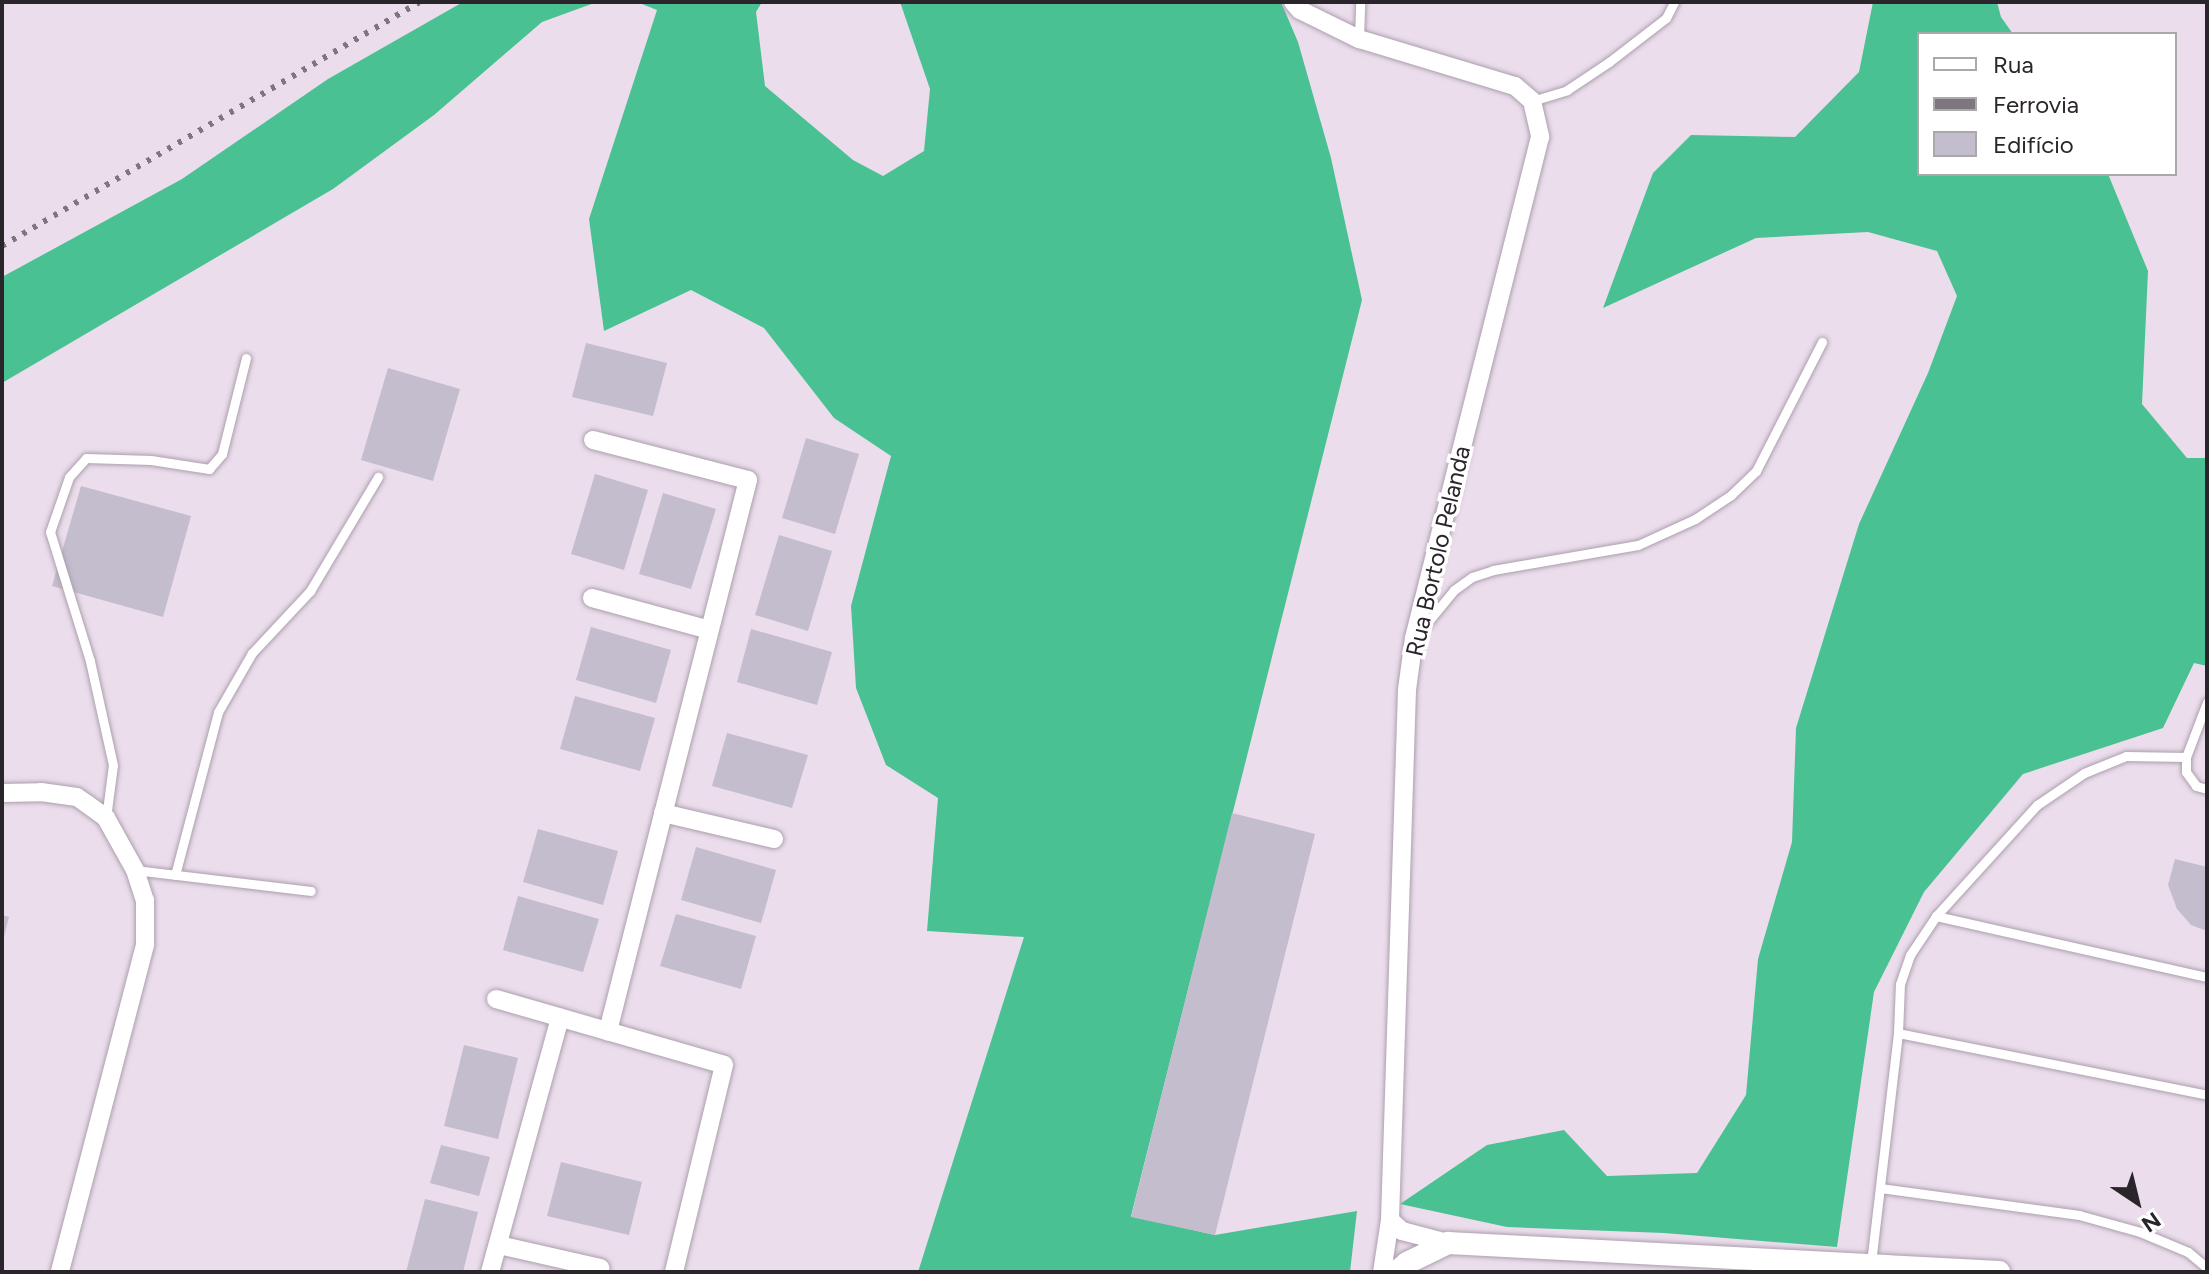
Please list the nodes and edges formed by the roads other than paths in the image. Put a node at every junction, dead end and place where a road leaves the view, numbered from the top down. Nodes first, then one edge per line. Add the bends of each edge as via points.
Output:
1 (1293, 2) edge
2 (1360, 2) edge
3 (1674, 2) edge
4 (1359, 39) junction
5 (1532, 101) junction
6 (1822, 342) dead end
7 (246, 358) dead end
8 (593, 440) dead end
9 (378, 477) dead end
10 (592, 598) dead end
11 (710, 630) junction
12 (1414, 638) junction
13 (2207, 702) edge
14 (2186, 757) junction
15 (2207, 789) edge
16 (2, 793) edge
17 (663, 813) junction
18 (106, 818) junction
19 (774, 839) dead end
20 (135, 870) junction
21 (175, 875) junction
22 (311, 891) dead end
23 (1936, 916) junction
24 (2207, 977) edge
25 (496, 999) dead end
26 (560, 1017) junction
27 (608, 1031) junction
28 (1898, 1033) junction
29 (2207, 1095) edge
30 (1880, 1188) junction
31 (1390, 1220) junction
32 (1448, 1243) junction
33 (499, 1245) junction
34 (1871, 1263) junction
35 (600, 1268) dead end
36 (2207, 1268) edge
37 (60, 1272) edge
38 (490, 1272) edge
39 (674, 1272) edge
40 (1382, 1272) edge
41 (1396, 1272) edge
42 (1999, 1272) edge

1 - 4 street
2 - 4 lane
3 - 5 lane via 1666,18 1609,62 1567,90
4 - 5 street via 1515,86
5 - 12 street, Rua Bortolo Pelanda via 1540,137
6 - 12 lane via 1756,471 1731,495 1695,519 1638,545 1472,577 1454,590
7 - 18 lane via 222,454 209,469 86,458 69,477 50,532 90,661 113,765
8 - 11 street via 748,480
9 - 21 lane via 310,591 252,653 218,712
10 - 11 street
11 - 17 street
12 - 31 street, Rua Bortolo Pelanda via 1407,690
13 - 14 lane
14 - 15 lane via 2190,780
14 - 23 lane via 2126,756 2084,773 2037,805
16 - 18 street via 77,797
17 - 19 street
17 - 27 street
18 - 20 street
20 - 21 lane
20 - 37 street via 145,900 145,945
21 - 22 lane
23 - 24 lane
23 - 28 lane via 1910,955 1900,984
25 - 26 street
26 - 27 street
26 - 33 street
27 - 39 street via 724,1065
28 - 29 lane
28 - 30 lane
30 - 34 lane
30 - 36 lane via 2079,1215 2140,1232 2188,1252
31 - 32 street via 1402,1231
31 - 40 street, Rua Bortolo Pelanda
32 - 34 street
32 - 41 street
33 - 35 street
33 - 38 street
34 - 42 street

